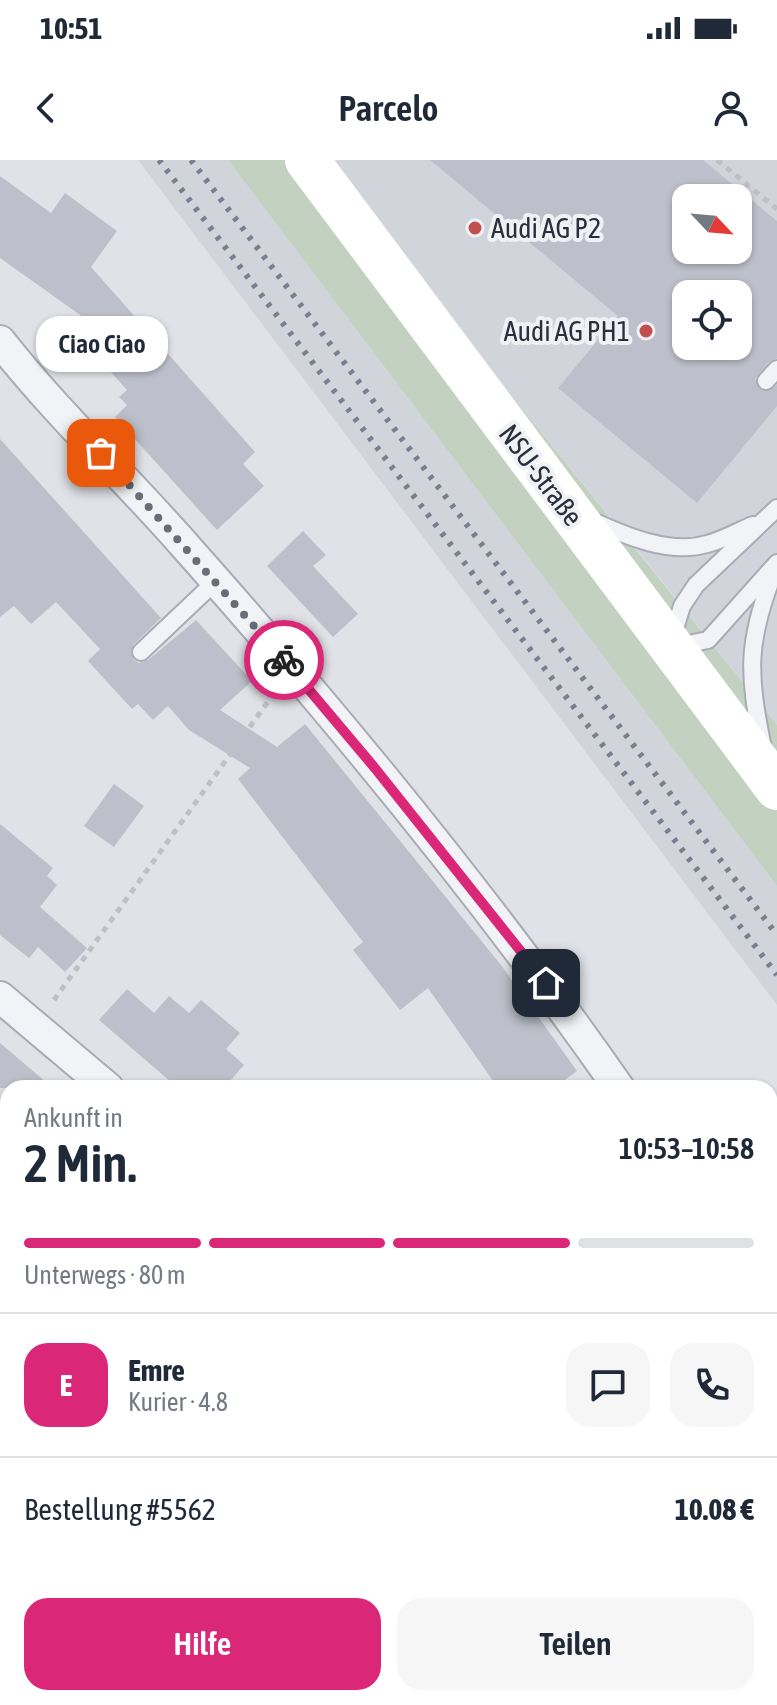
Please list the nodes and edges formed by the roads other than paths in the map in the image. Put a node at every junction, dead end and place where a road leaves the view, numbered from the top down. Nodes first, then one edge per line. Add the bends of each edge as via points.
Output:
1 (307, 160) edge
2 (0, 341) edge
3 (565, 508) junction
4 (777, 508) edge
5 (762, 521) junction
6 (777, 564) edge
7 (216, 581) junction
8 (669, 648) junction
9 (141, 652) dead end
10 (773, 783) edge
11 (0, 997) edge
12 (96, 1080) edge
13 (613, 1080) edge

1 - 3 main road, NSU-Straße
2 - 7 street
3 - 5 lane via 624,536 666,546 705,545
3 - 8 main road, NSU-Straße
4 - 5 lane
5 - 8 lane via 696,585 682,606
6 - 8 lane via 708,640
6 - 10 lane via 752,636 752,694
7 - 9 lane
7 - 13 street via 374,767 546,983
8 - 10 main road, NSU-Straße
11 - 12 street

